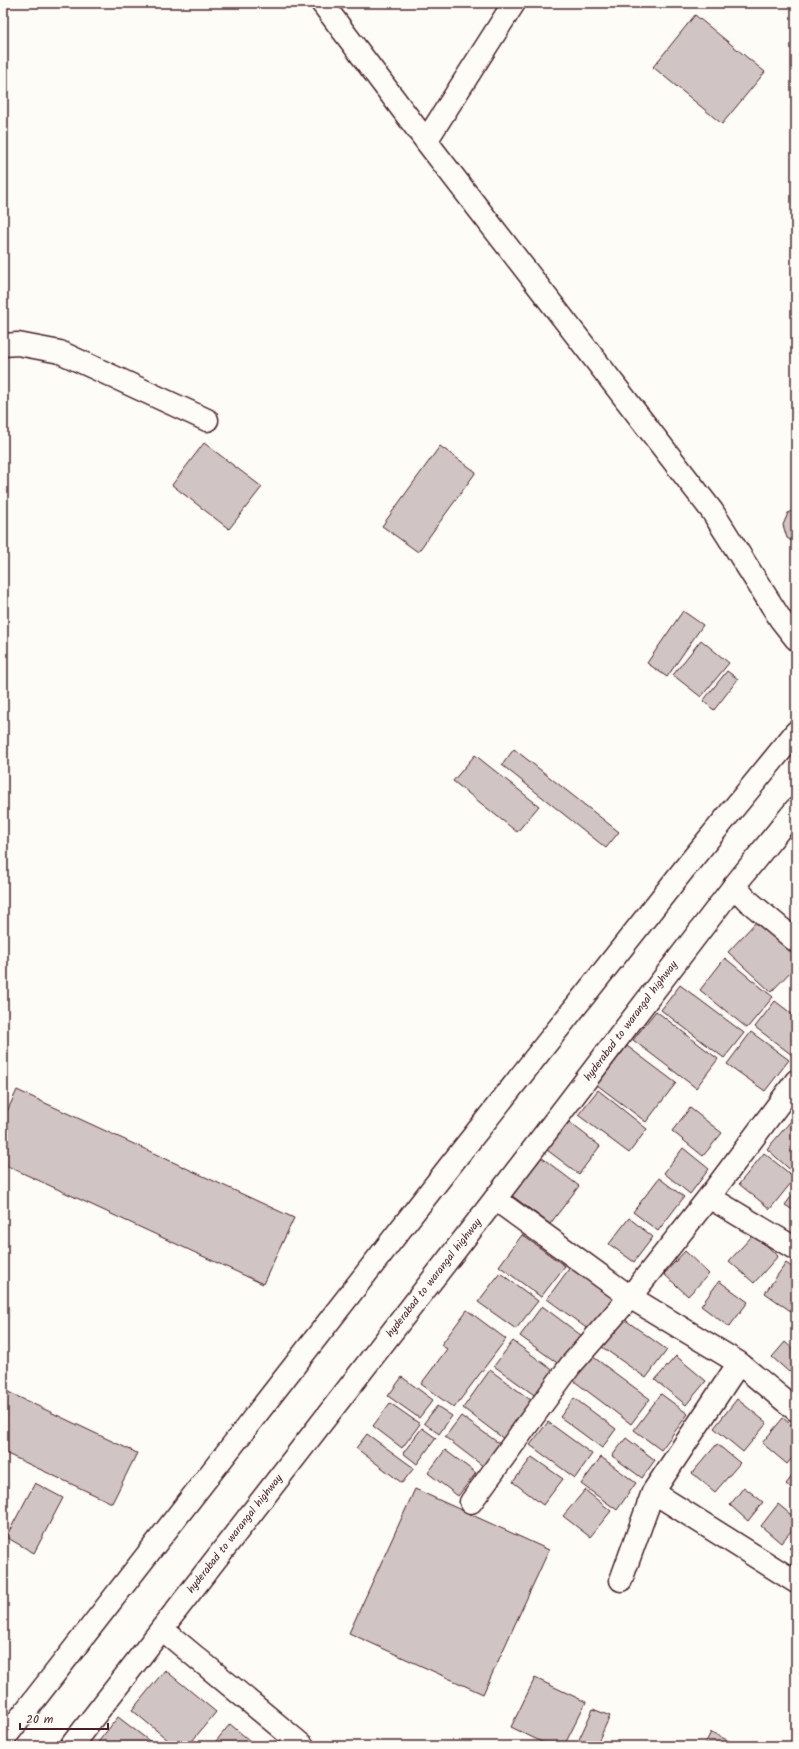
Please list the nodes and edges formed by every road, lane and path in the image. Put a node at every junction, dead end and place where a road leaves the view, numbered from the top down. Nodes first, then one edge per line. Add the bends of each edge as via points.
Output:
1 (322, 3) edge
2 (514, 3) edge
3 (426, 141) junction
4 (3, 345) edge
5 (207, 420) dead end
6 (796, 638) edge
7 (796, 732) edge
8 (796, 809) edge
9 (734, 886) junction
10 (796, 941) edge
11 (796, 1081) edge
12 (709, 1197) junction
13 (496, 1199) junction
14 (796, 1250) edge
15 (630, 1296) junction
16 (739, 1363) junction
17 (796, 1410) edge
18 (653, 1492) junction
19 (472, 1502) dead end
20 (621, 1580) dead end
21 (796, 1582) edge
22 (162, 1629) junction
23 (3, 1740) edge
24 (71, 1746) edge
25 (303, 1746) edge

1 - 3 street
2 - 3 street
3 - 6 street via 712,511 781,620
4 - 5 street via 18,344 60,352
7 - 23 street via 449,1167
8 - 9 street, hyderabad to warangal highway
9 - 10 street
9 - 13 street, hyderabad to warangal highway
11 - 12 street
12 - 14 street
12 - 15 street
13 - 15 street
13 - 22 street, hyderabad to warangal highway
15 - 16 street
15 - 19 street via 570,1366
16 - 17 street
16 - 18 street
18 - 20 street
18 - 21 street
22 - 24 street, hyderabad to warangal highway
22 - 25 street

